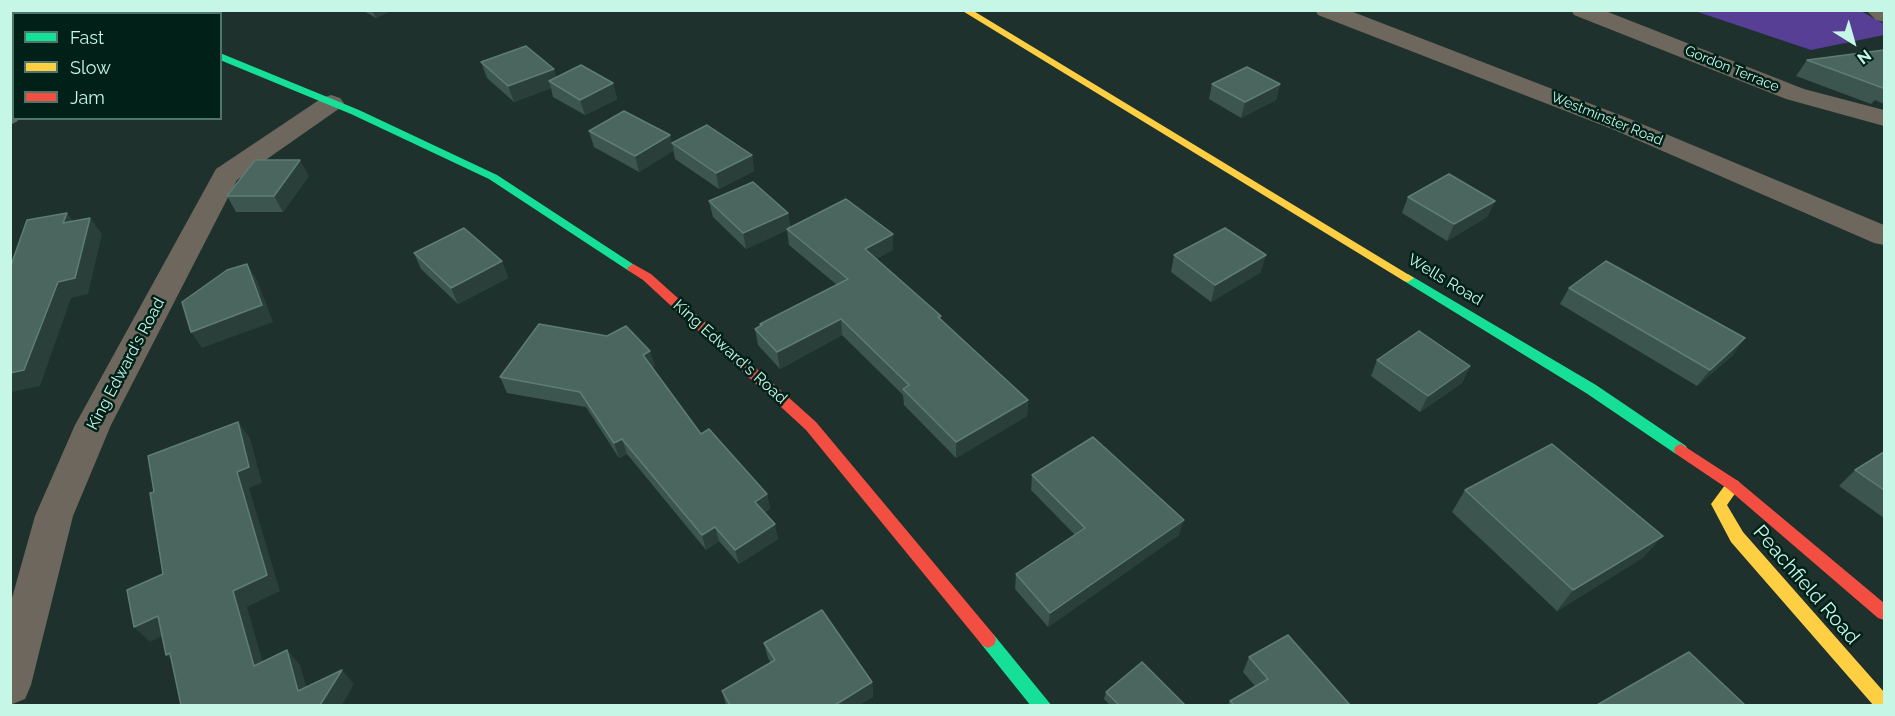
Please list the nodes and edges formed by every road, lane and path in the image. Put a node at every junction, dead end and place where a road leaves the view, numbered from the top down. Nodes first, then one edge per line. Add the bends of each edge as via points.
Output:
1 (965, 10) edge
2 (1326, 10) edge
3 (1582, 10) edge
4 (1877, 10) edge
5 (1884, 15) edge
6 (222, 57) edge
7 (331, 103) junction
8 (1884, 118) edge
9 (1884, 236) edge
10 (1733, 485) junction
11 (1884, 613) edge
12 (10, 684) edge
13 (10, 694) edge
14 (1884, 704) edge
15 (12, 705) edge
16 (1043, 705) edge

1 - 10 main road, Wells Road via 1582,383
2 - 9 street, Westminster Road via 1621,124
3 - 8 street, Gordon Terrace via 1795,94
4 - 5 street
6 - 7 main road, King Edward's Road
7 - 12 street, King Edward's Road via 226,175 93,425 58,506
7 - 16 main road, King Edward's Road via 493,177 647,277 811,426
10 - 11 main road, Wells Road
10 - 14 main road, Peachfield Road via 1719,504 1737,537
13 - 15 street

